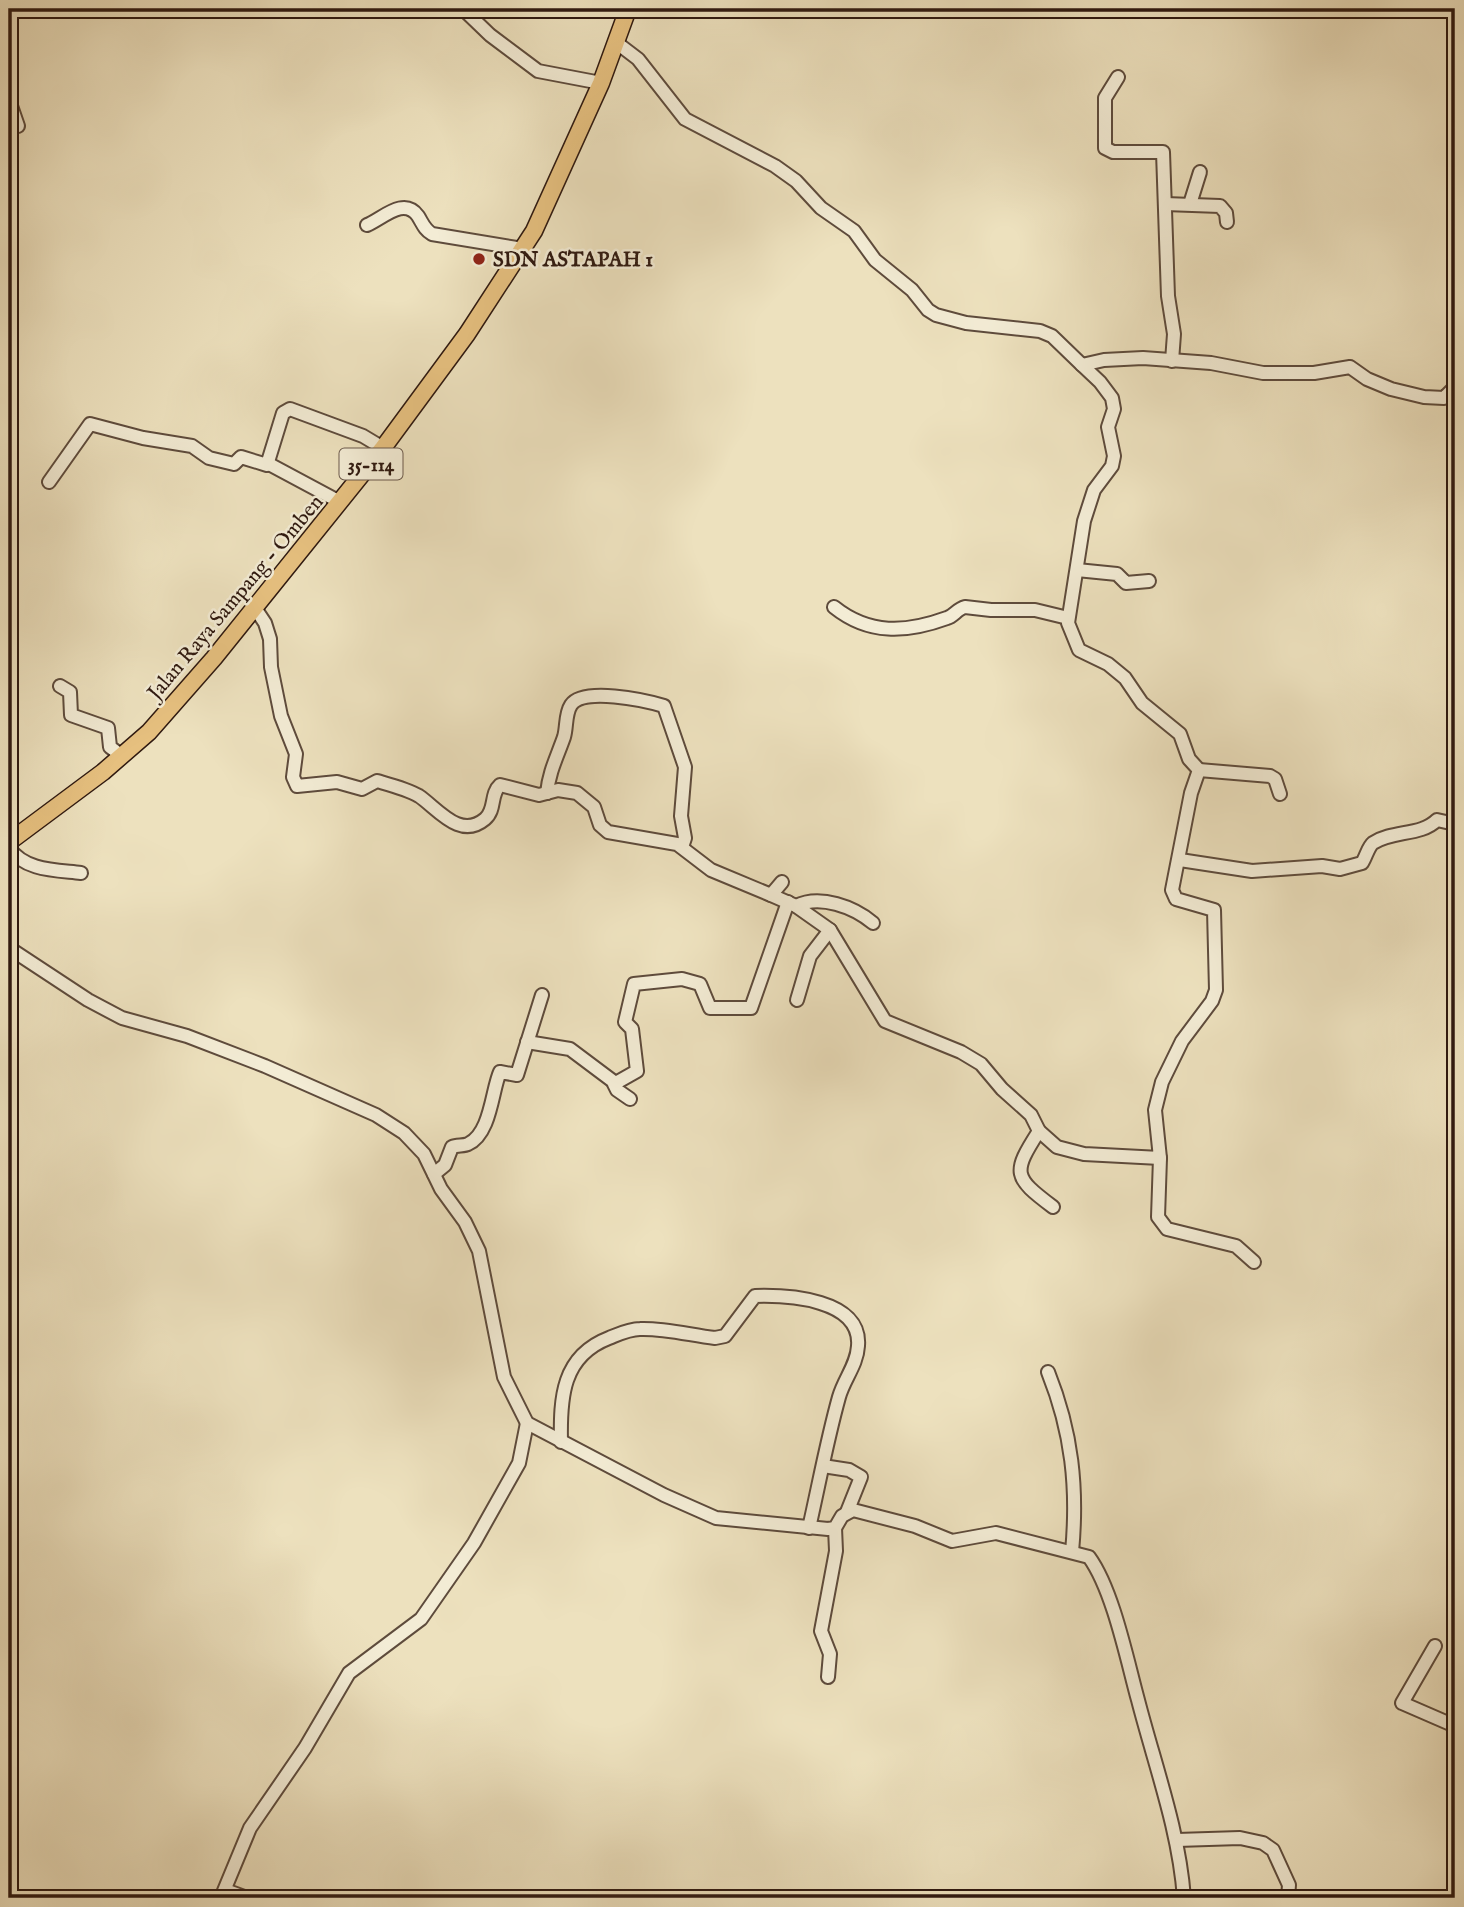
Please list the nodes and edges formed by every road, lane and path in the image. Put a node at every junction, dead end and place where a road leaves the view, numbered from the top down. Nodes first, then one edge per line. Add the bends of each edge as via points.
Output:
1 (463, 9) edge
2 (628, 9) edge
3 (617, 43) junction
4 (1118, 77) dead end
5 (601, 83) junction
6 (9, 100) edge
7 (18, 126) dead end
8 (1200, 172) dead end
9 (1165, 204) junction
10 (1190, 204) junction
11 (1227, 222) dead end
12 (367, 225) dead end
13 (523, 249) junction
14 (1172, 361) junction
15 (1082, 365) junction
16 (1455, 387) edge
17 (383, 448) junction
18 (269, 464) junction
19 (49, 482) dead end
20 (340, 502) junction
21 (1077, 570) junction
22 (1149, 581) dead end
23 (834, 607) dead end
24 (255, 608) junction
25 (1069, 618) junction
26 (60, 686) dead end
27 (122, 756) junction
28 (1199, 770) junction
29 (547, 793) junction
30 (1280, 794) dead end
31 (1455, 824) edge
32 (9, 842) edge
33 (682, 847) junction
34 (9, 848) edge
35 (1180, 860) junction
36 (81, 873) dead end
37 (782, 882) dead end
38 (771, 895) junction
39 (792, 904) junction
40 (873, 923) dead end
41 (830, 930) junction
42 (9, 948) edge
43 (542, 995) dead end
44 (797, 1000) dead end
45 (527, 1042) junction
46 (614, 1082) junction
47 (630, 1099) dead end
48 (1040, 1131) junction
49 (1160, 1158) junction
50 (434, 1174) junction
51 (1053, 1207) dead end
52 (1254, 1262) dead end
53 (1048, 1372) dead end
54 (527, 1423) junction
55 (561, 1442) junction
56 (823, 1466) junction
57 (847, 1512) junction
58 (809, 1528) junction
59 (835, 1528) junction
60 (1072, 1552) junction
61 (1435, 1646) dead end
62 (828, 1677) dead end
63 (1455, 1726) edge
64 (1177, 1840) junction
65 (223, 1894) edge
66 (247, 1898) edge
67 (1184, 1898) edge
68 (1289, 1898) edge

1 - 5 street via 538,71
2 - 3 main road, Jalan Raya Sampang - Omben / 35-114
3 - 5 main road, Jalan Raya Sampang - Omben / 35-114
3 - 15 street via 638,59 685,120 796,181 821,208 854,231 875,260 904,281 936,316 1041,331
4 - 9 street via 1105,98 1105,148 1163,152
5 - 13 main road, Jalan Raya Sampang - Omben / 35-114
6 - 7 street
8 - 10 street
9 - 10 street
9 - 14 street
10 - 11 street via 1220,206
12 - 13 street via 405,208 432,234
13 - 17 main road, Jalan Raya Sampang - Omben / 35-114
14 - 15 street via 1121,358
14 - 16 street via 1211,362 1263,373 1314,373 1350,367 1380,385 1432,399 1449,396
15 - 21 street via 1112,398 1108,427 1114,456 1088,504
17 - 18 street via 363,436 287,410
17 - 20 main road, Jalan Raya Sampang - Omben / 35-114
18 - 19 street via 241,457 228,464 192,446 90,424
18 - 20 street
20 - 24 main road, Jalan Raya Sampang - Omben / 35-114
21 - 22 street via 1117,574 1126,583
21 - 25 street
23 - 25 street via 851,620 894,631 948,618 965,607 1035,610
24 - 27 main road, Jalan Raya Sampang - Omben / 35-114 via 163,718
24 - 29 street via 270,639 281,716 296,754 293,777 297,786 337,782 362,789 377,781 415,794 440,816 467,826 490,814 500,785
25 - 28 street via 1070,633 1079,650 1125,678 1149,711 1180,734 1189,759
26 - 27 street via 71,694 71,715 106,726 110,747
27 - 32 main road, Jalan Raya Sampang - Omben / 35-114
28 - 30 street via 1269,776 1275,779
28 - 35 street
29 - 33 street via 563,790 584,797 608,832
29 - 33 street via 569,709 577,699 593,695 664,706 685,767
31 - 35 street via 1437,820 1428,829 1399,832 1373,844 1362,863 1340,869 1252,871
33 - 38 street via 711,870
34 - 36 street via 17,860
35 - 49 street via 1174,897 1215,912 1216,990 1182,1041 1162,1082 1155,1110
37 - 38 street
38 - 39 street
39 - 40 street via 827,902
39 - 41 street
39 - 46 street via 751,1008 710,1008 700,984 682,979 634,984 625,1022 632,1029 636,1073
41 - 44 street via 810,956
41 - 48 street via 885,1021 981,1064 1031,1115
42 - 50 street via 122,1018 210,1044 376,1115 418,1147
43 - 45 street
45 - 46 street via 573,1051
45 - 50 street via 517,1075 504,1070 499,1074 493,1107 476,1137 452,1147
46 - 47 street
48 - 49 street via 1053,1145 1084,1154
48 - 51 street via 1023,1160 1021,1178
49 - 52 street via 1158,1217 1162,1226 1236,1246
50 - 54 street via 479,1251 504,1377
53 - 60 street via 1071,1450 1076,1497
54 - 55 street
54 - 65 street via 519,1463 474,1543 421,1619 349,1672 305,1748 250,1828
55 - 56 street via 565,1386 575,1362 587,1349 640,1329 725,1336 751,1298 778,1297 828,1306 848,1316 858,1337
55 - 58 street via 716,1518
56 - 57 street via 861,1477
56 - 58 street
57 - 59 street
57 - 60 street via 866,1512 952,1541 996,1533
58 - 59 street
59 - 62 street via 836,1550 821,1631 830,1654
60 - 64 street via 1089,1557 1104,1588
61 - 63 street via 1402,1703
64 - 67 street
64 - 68 street via 1240,1838 1263,1843 1273,1850 1289,1885
65 - 66 street

